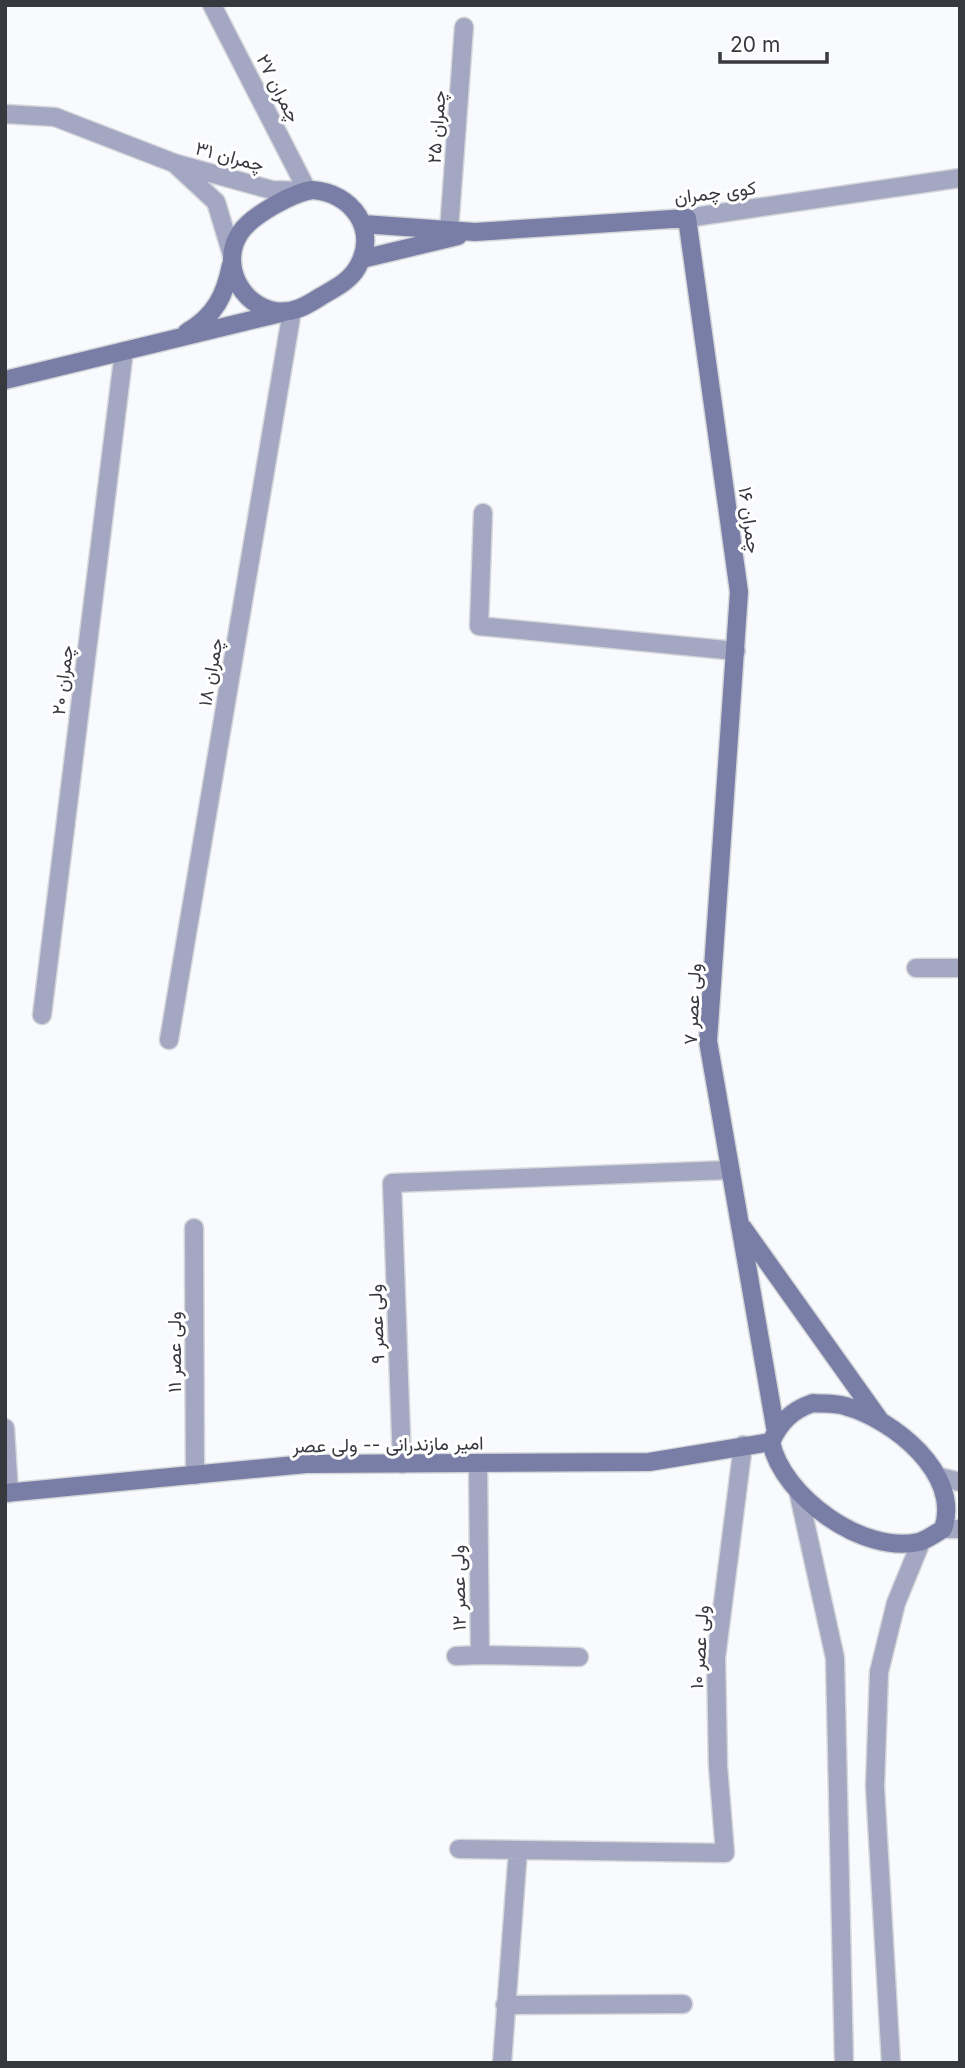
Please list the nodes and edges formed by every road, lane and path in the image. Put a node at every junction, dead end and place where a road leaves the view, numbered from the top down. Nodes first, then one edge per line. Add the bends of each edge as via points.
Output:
1 (212, 5) edge
2 (464, 27) dead end
3 (5, 114) edge
4 (174, 163) junction
5 (960, 178) edge
6 (305, 191) junction
7 (687, 218) junction
8 (363, 224) junction
9 (449, 230) junction
10 (475, 232) junction
11 (232, 259) junction
12 (362, 259) junction
13 (292, 310) junction
14 (168, 340) junction
15 (124, 351) junction
16 (5, 380) edge
17 (483, 513) dead end
18 (736, 651) junction
19 (725, 828) joint
20 (916, 968) dead end
21 (960, 968) edge
22 (42, 1015) dead end
23 (169, 1040) dead end
24 (729, 1170) junction
25 (738, 1222) junction
26 (194, 1228) dead end
27 (884, 1426) junction
28 (5, 1428) edge
29 (774, 1437) junction
30 (743, 1445) junction
31 (478, 1463) junction
32 (402, 1464) junction
33 (195, 1475) junction
34 (940, 1477) junction
35 (960, 1482) edge
36 (7, 1493) edge
37 (799, 1495) junction
38 (951, 1529) edge
39 (920, 1542) junction
40 (480, 1655) junction
41 (456, 1656) dead end
42 (579, 1657) dead end
43 (459, 1849) dead end
44 (518, 1850) junction
45 (683, 2004) dead end
46 (505, 2005) junction
47 (502, 2063) edge
48 (844, 2063) edge
49 (891, 2063) edge

1 - 6 street, چمران ۲۷
2 - 9 street, چمران ۲۵
3 - 4 street via 55,117
4 - 6 street, چمران ۳۱ via 272,190
4 - 11 street, چمران ۳۱ via 216,202
5 - 7 street, کوی چمران
6 - 8 main road via 328,192 343,199
6 - 11 main road via 247,224 237,238
7 - 10 main road, کوی چمران
7 - 18 main road, چمران ۱۶ via 739,592
8 - 9 main road, کوی چمران
8 - 12 main road
9 - 10 main road, کوی چمران
10 - 12 main road, کوی چمران
11 - 13 main road via 236,280 252,301 275,311
11 - 14 main road via 221,299 210,316
12 - 13 main road via 345,281 307,306
13 - 14 main road
13 - 23 street, چمران ۱۸
14 - 15 main road
15 - 16 main road
15 - 22 street, چمران ۲۰
17 - 18 street via 479,626
18 - 19 main road, چمران ۱۶
19 - 24 main road, ولی عصر ۷ via 708,1041
20 - 21 street
24 - 25 main road, ولی عصر ۷
24 - 32 street, ولی عصر ۹ via 392,1183
25 - 27 main road, ولی عصر ۷
25 - 29 main road, ولی عصر ۷
26 - 33 street, ولی عصر ۱۱
27 - 29 main road via 844,1405 813,1403 798,1408
27 - 34 main road via 900,1435
28 - 36 street
29 - 30 main road, امیر مازندرانی -- ولی عصر
29 - 37 main road, ولی عصر ۷ via 774,1457
30 - 31 main road, امیر مازندرانی -- ولی عصر via 649,1462
30 - 44 street, ولی عصر ۱۰ via 716,1658 725,1853
31 - 32 main road, امیر مازندرانی -- ولی عصر
31 - 40 street, ولی عصر ۱۲
32 - 33 main road, امیر مازندرانی -- ولی عصر via 306,1464
33 - 36 main road, امیر مازندرانی -- ولی عصر
34 - 35 street
34 - 38 main road
37 - 39 main road via 814,1509 876,1540
37 - 48 street via 835,1658
38 - 39 main road
39 - 49 street via 896,1603 879,1672 875,1787
40 - 41 street
40 - 42 street, ولی عصر ۱۲
43 - 44 street
44 - 46 street
45 - 46 street
46 - 47 street

